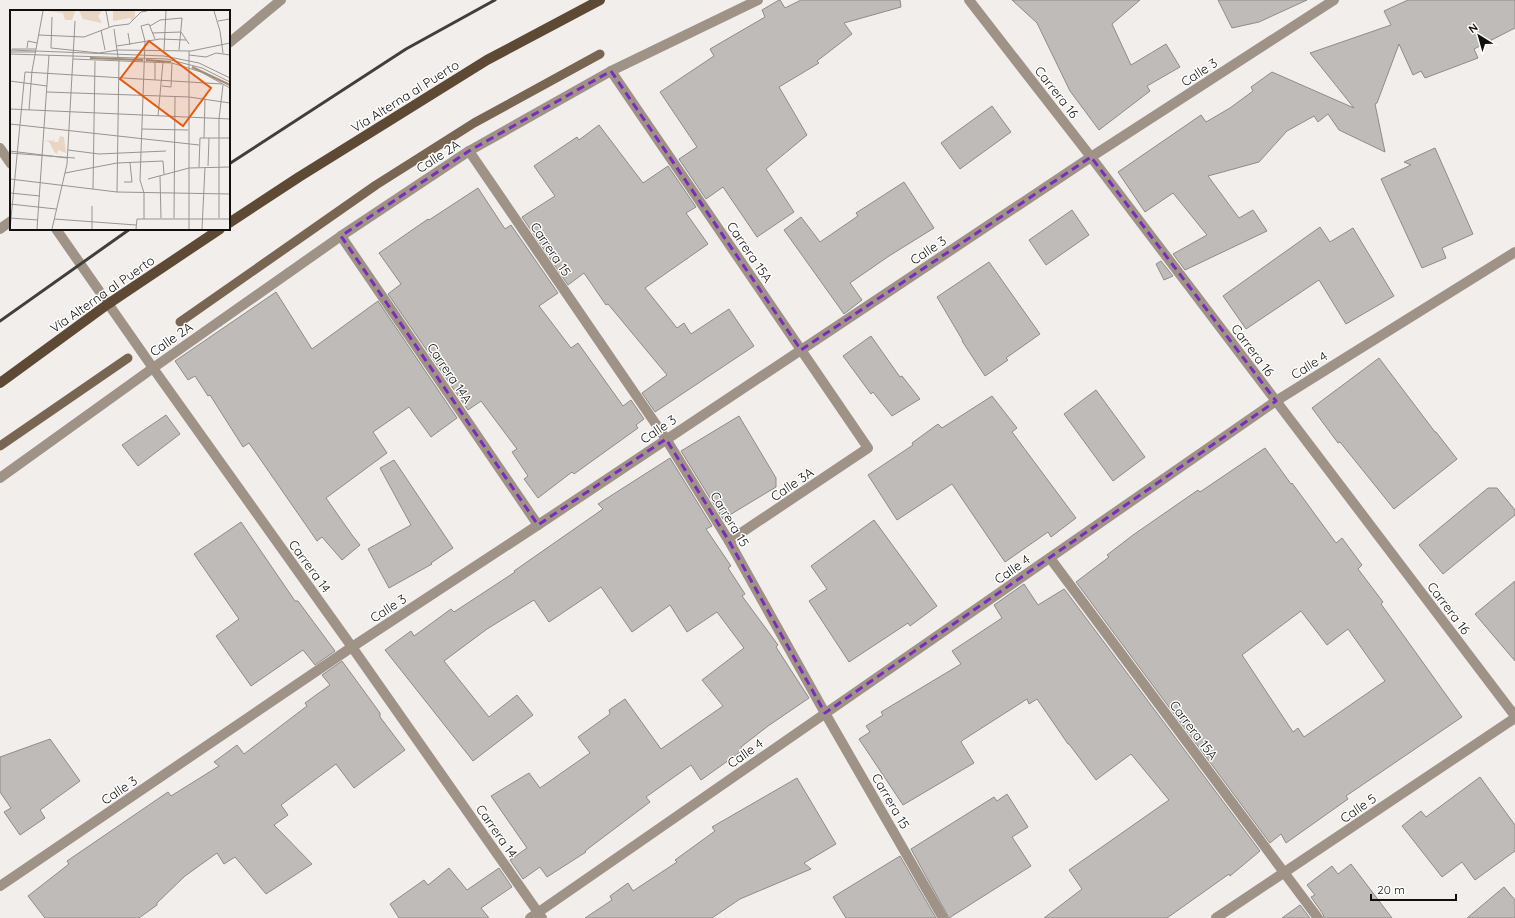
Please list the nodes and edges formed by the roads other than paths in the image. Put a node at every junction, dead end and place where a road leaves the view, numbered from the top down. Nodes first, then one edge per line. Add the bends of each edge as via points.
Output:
1 (281, 0) edge
2 (600, 0) edge
3 (758, 0) edge
4 (969, 0) edge
5 (1334, 0) edge
6 (230, 42) edge
7 (611, 71) junction
8 (0, 148) edge
9 (469, 151) junction
10 (1091, 157) junction
11 (10, 163) edge
12 (10, 222) edge
13 (230, 222) edge
14 (0, 229) edge
15 (57, 230) edge
16 (219, 230) edge
17 (341, 236) junction
18 (1515, 252) edge
19 (108, 304) junction
20 (801, 350) junction
21 (153, 368) junction
22 (0, 383) edge
23 (1276, 401) junction
24 (666, 439) junction
25 (868, 448) joint
26 (0, 478) edge
27 (538, 525) junction
28 (729, 541) junction
29 (1050, 558) junction
30 (352, 647) junction
31 (825, 713) junction
32 (1515, 717) edge
33 (1284, 873) junction
34 (0, 886) edge
35 (537, 916) edge
36 (942, 918) edge
37 (1216, 918) edge
38 (1318, 918) edge

1 - 6 street
2 - 13 main road, Vía Alterna al Puerto via 487,60
3 - 7 street, Calle 2A
4 - 10 street, Carrera 16
5 - 10 street, Calle 3
7 - 9 street, Calle 2A
7 - 20 street, Carrera 15A
8 - 11 street
9 - 17 street, Calle 2A
9 - 24 street, Carrera 15
10 - 20 street, Calle 3
10 - 23 street, Carrera 16
12 - 14 street
15 - 19 street, Carrera 14
16 - 19 main road, Vía Alterna al Puerto
17 - 21 street, Calle 2A
17 - 27 street, Carrera 14A
18 - 23 street, Calle 4
19 - 21 street, Carrera 14
19 - 22 main road, Vía Alterna al Puerto
20 - 24 street, Calle 3
20 - 25 street, Carrera 15A
21 - 26 street, Calle 2A
21 - 30 street, Carrera 14
23 - 29 street, Calle 4
23 - 32 street, Carrera 16
24 - 27 street, Calle 3
24 - 28 street, Carrera 15
25 - 28 street, Calle 3A
27 - 30 street, Calle 3
28 - 31 street, Carrera 15
29 - 31 street, Calle 4
29 - 33 street, Carrera 15A
30 - 34 street, Calle 3
30 - 35 street, Carrera 14
31 - 35 street, Calle 4
31 - 36 street, Carrera 15
32 - 33 street, Calle 5
33 - 37 street, Calle 5
33 - 38 street, Carrera 15A

